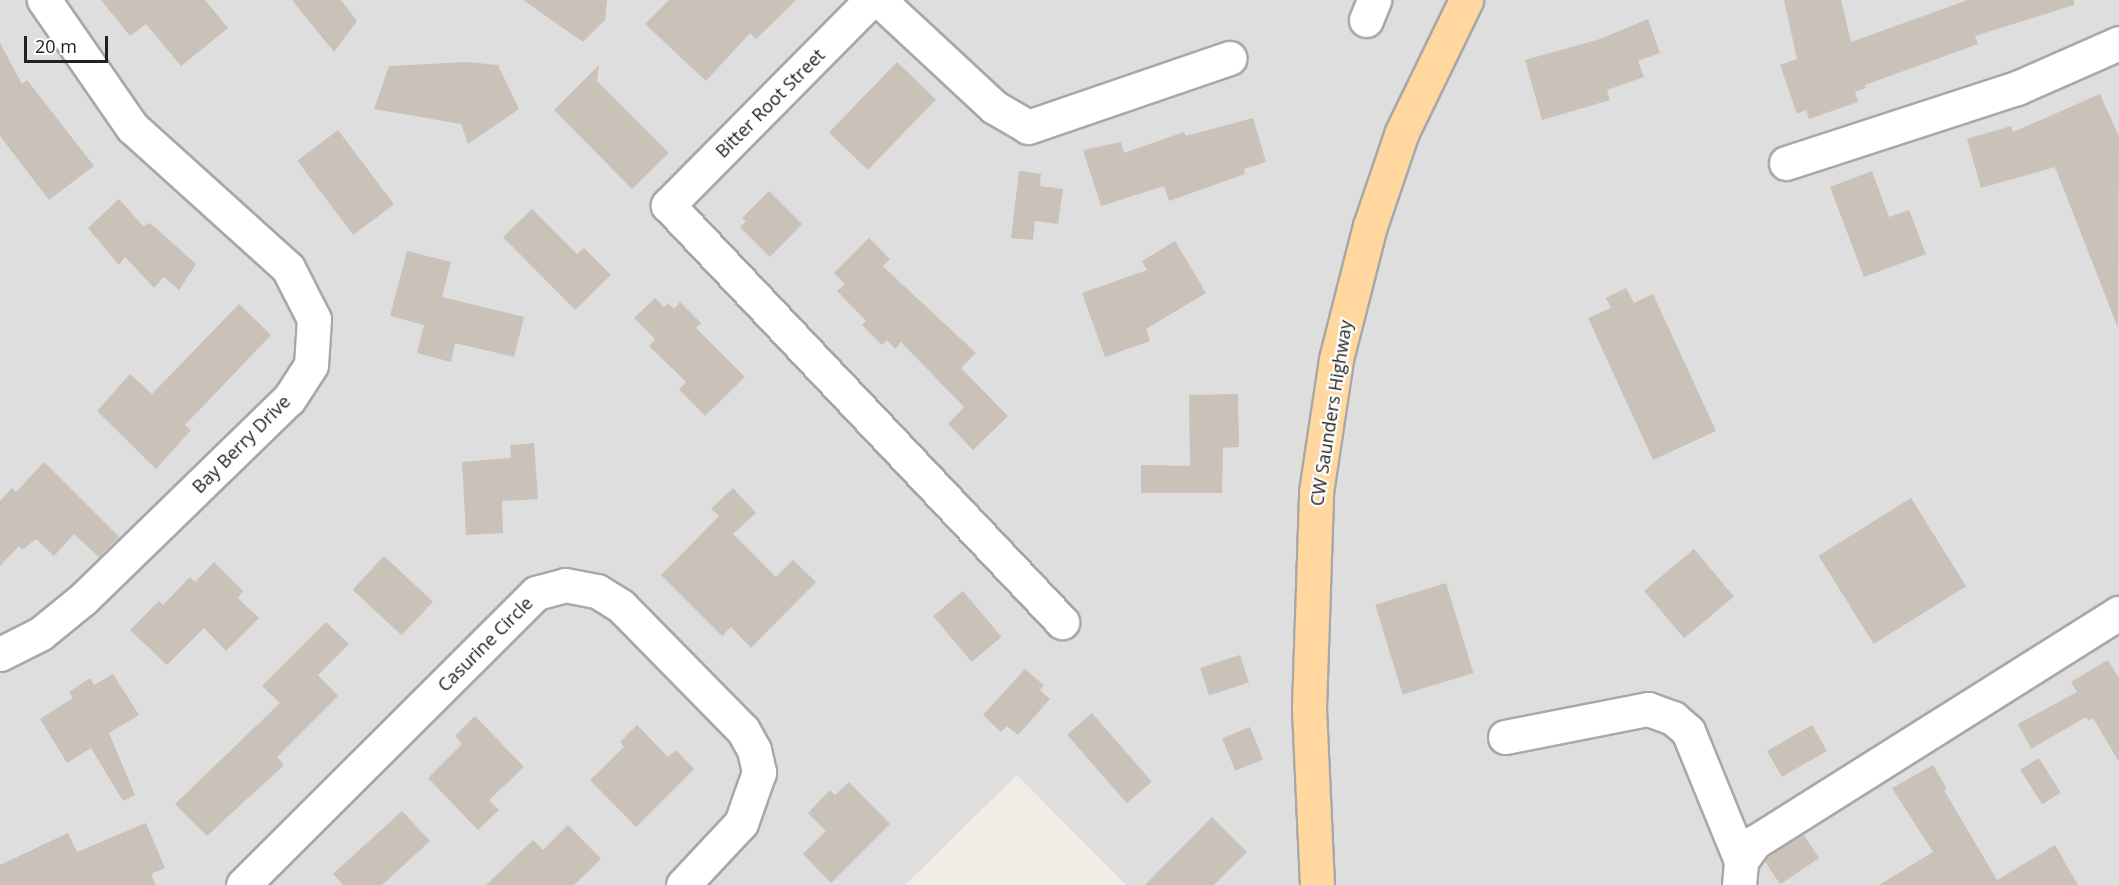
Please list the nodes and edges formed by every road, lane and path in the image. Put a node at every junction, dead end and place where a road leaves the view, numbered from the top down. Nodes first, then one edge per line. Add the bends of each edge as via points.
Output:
1 (44, 0) edge
2 (871, 0) edge
3 (879, 0) edge
4 (1466, 0) edge
5 (2119, 43) edge
6 (1230, 58) dead end
7 (1785, 163) dead end
8 (2119, 613) edge
9 (1062, 622) dead end
10 (0, 654) edge
11 (1505, 737) dead end
12 (1740, 873) edge
13 (243, 885) edge
14 (684, 885) edge
15 (1317, 885) edge

1 - 10 street, Bay Berry Drive via 132,127 288,268 305,294 314,331 311,365 289,399 83,599 40,634
2 - 9 street, Bitter Root Street via 668,205
3 - 6 street via 994,107 1028,127
4 - 15 main road, CW Saunders Highway via 1402,132 1370,226 1336,359 1316,504 1309,708
5 - 7 street via 2017,88
8 - 12 street via 1755,842
11 - 12 street via 1648,709 1673,718 1688,731
13 - 14 street, Casurine Circle via 536,593 565,585 597,591 621,606 743,730 754,750 759,772 741,823

